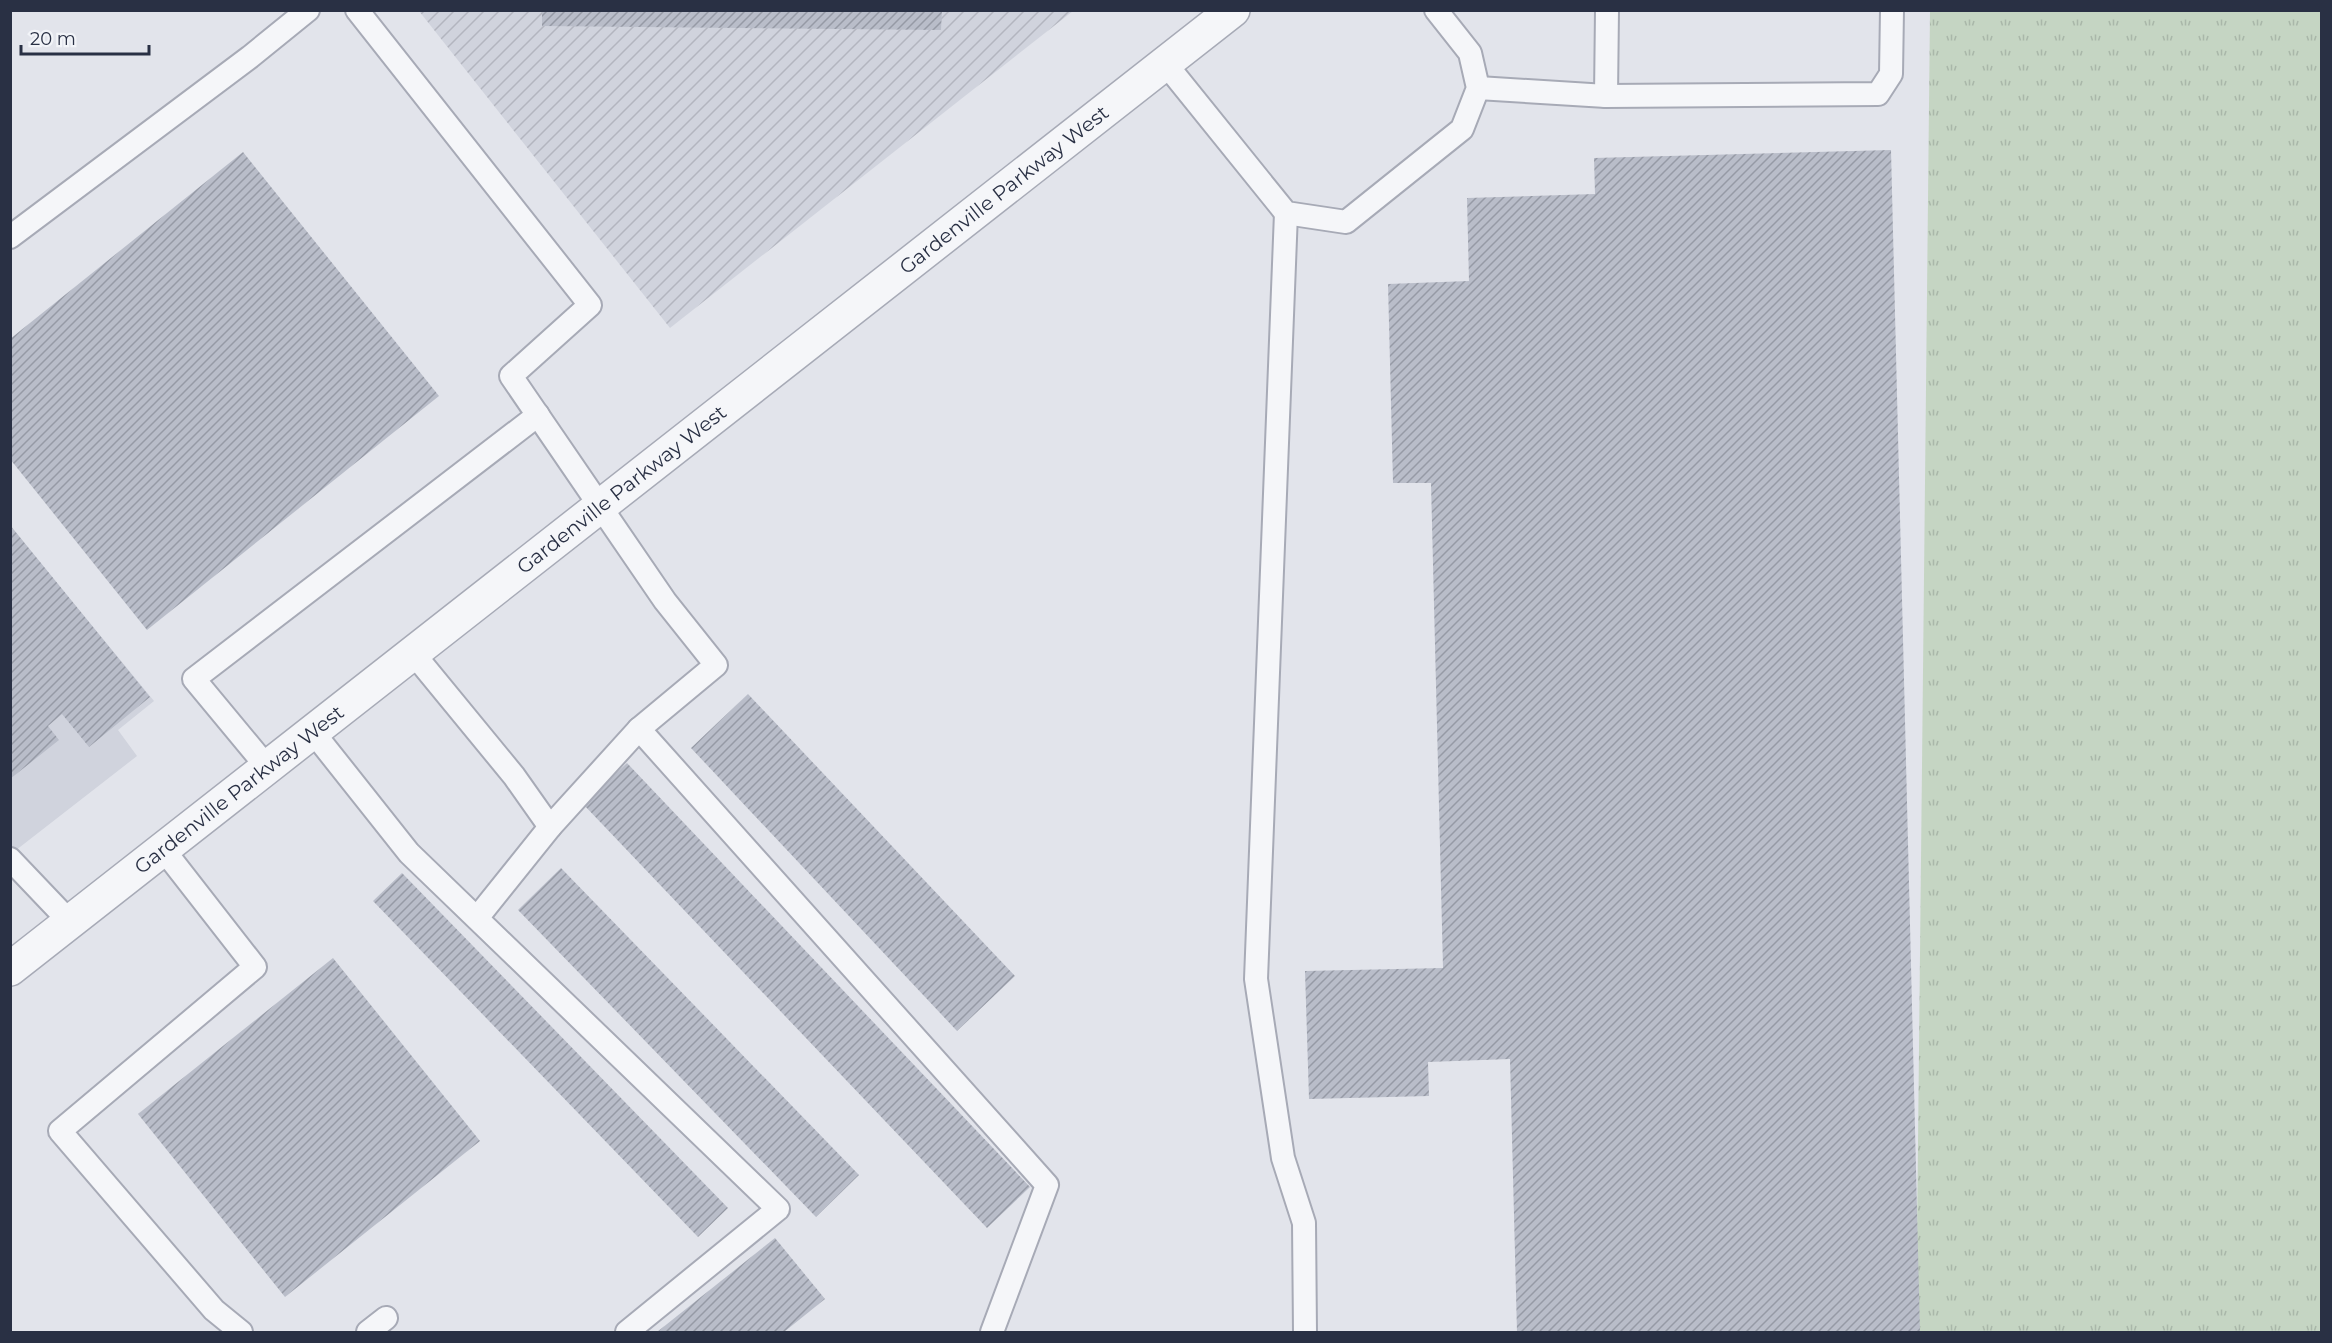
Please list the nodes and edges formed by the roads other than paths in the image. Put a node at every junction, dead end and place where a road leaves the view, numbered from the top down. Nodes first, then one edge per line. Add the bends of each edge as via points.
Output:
1 (308, 10) edge
2 (357, 10) edge
3 (1233, 10) edge
4 (1436, 10) edge
5 (1607, 10) edge
6 (1892, 10) edge
7 (1165, 63) junction
8 (1478, 88) junction
9 (1606, 96) junction
10 (1286, 213) junction
11 (10, 237) edge
12 (538, 415) junction
13 (599, 507) junction
14 (413, 653) junction
15 (639, 729) junction
16 (313, 732) junction
17 (267, 768) junction
18 (550, 826) junction
19 (163, 849) junction
20 (10, 859) edge
21 (477, 918) junction
22 (70, 922) junction
23 (10, 969) edge
24 (386, 1318) dead end
25 (241, 1332) edge
26 (368, 1332) edge
27 (627, 1332) edge
28 (992, 1332) edge
29 (1305, 1332) edge

1 - 11 lane
2 - 12 lane via 590,305 511,376
3 - 7 street, Gardenville Parkway West
4 - 8 lane via 1470,53
5 - 9 lane
6 - 9 lane via 1891,74 1878,93
7 - 10 lane
7 - 13 street, Gardenville Parkway West
8 - 9 lane
8 - 10 lane via 1462,129 1346,222
10 - 29 lane via 1256,979 1283,1158 1304,1223
12 - 13 lane
12 - 17 lane via 194,679
13 - 14 street, Gardenville Parkway West
13 - 15 lane via 716,665
14 - 16 street, Gardenville Parkway West
14 - 18 lane
15 - 18 lane
15 - 28 lane via 1047,1185
16 - 17 street, Gardenville Parkway West
16 - 21 lane via 409,853
17 - 19 street, Gardenville Parkway West
18 - 21 lane
19 - 22 street, Gardenville Parkway West
19 - 25 lane via 255,967 60,1131 214,1310
20 - 22 lane
21 - 27 lane via 778,1209
22 - 23 street, Gardenville Parkway West
24 - 26 lane

